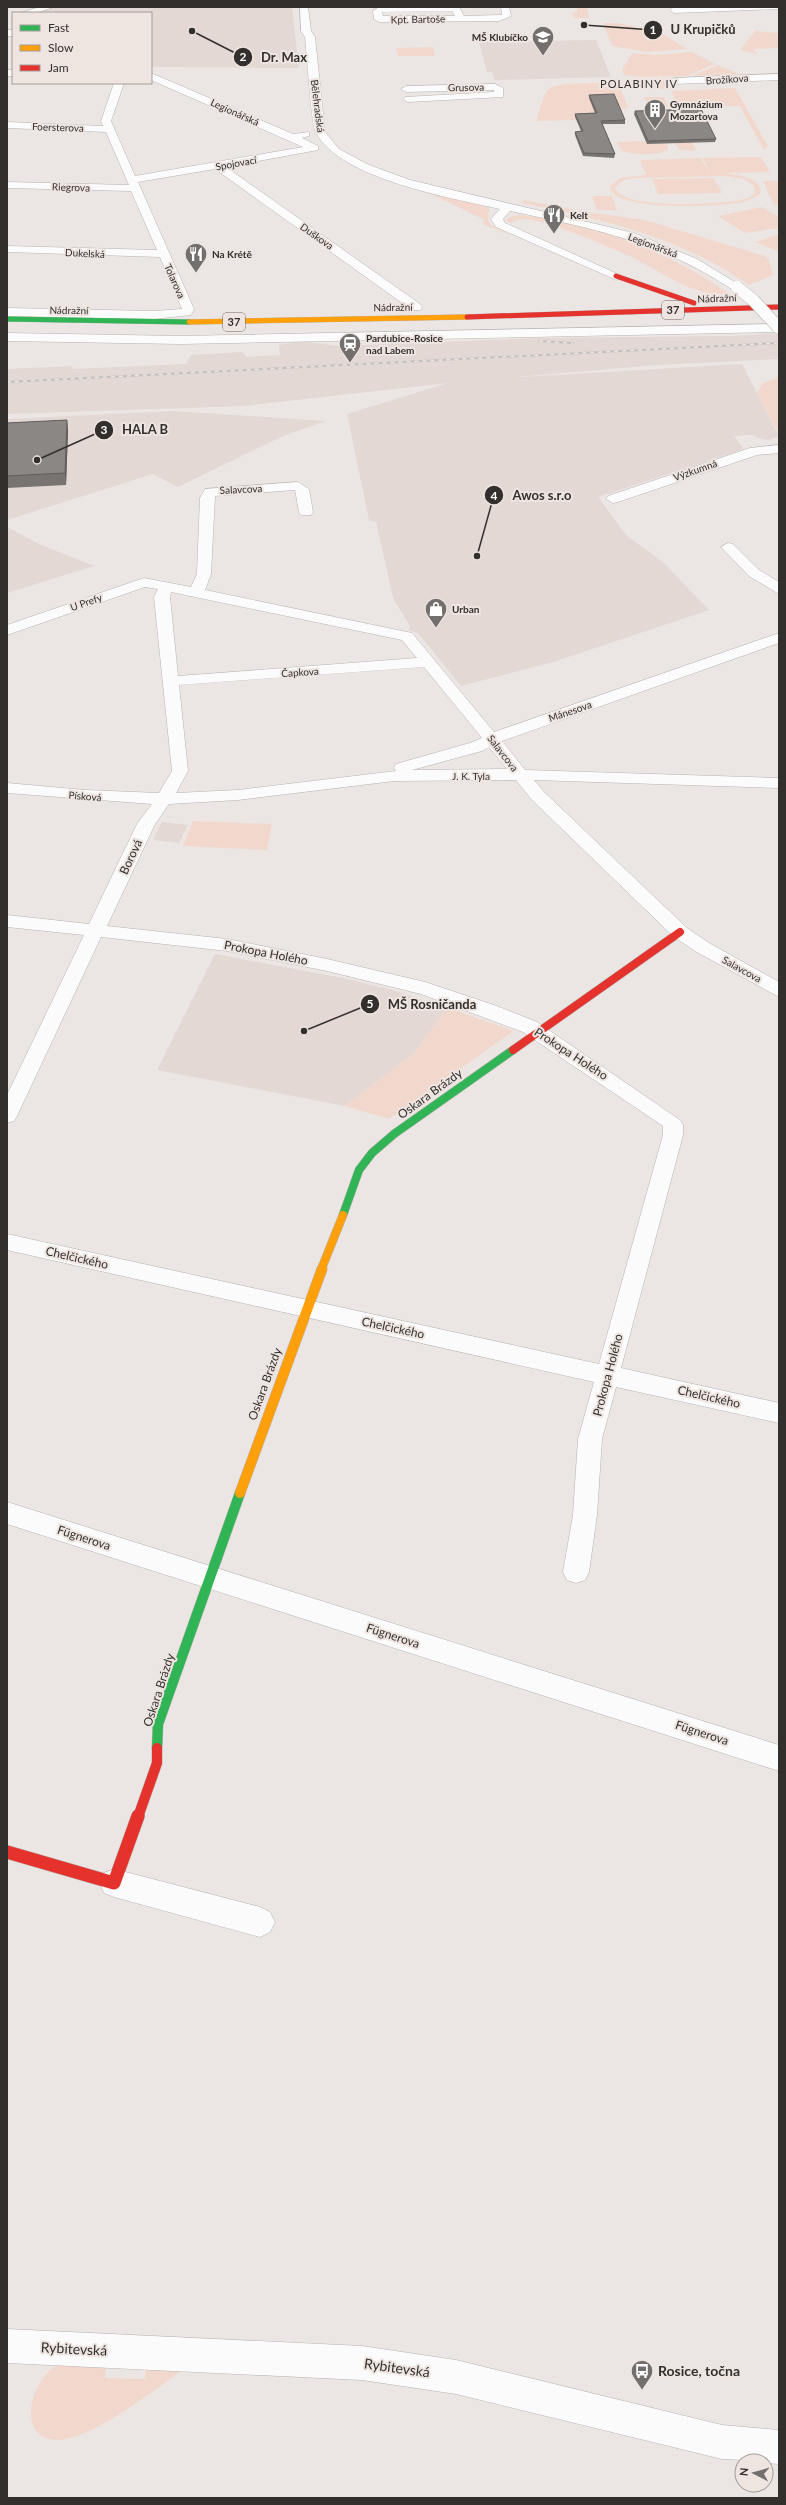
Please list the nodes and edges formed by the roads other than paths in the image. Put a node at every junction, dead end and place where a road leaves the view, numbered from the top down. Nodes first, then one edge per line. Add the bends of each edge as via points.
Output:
1 (50, 7) edge
2 (304, 7) edge
3 (311, 7) edge
4 (505, 7) edge
5 (777, 7) edge
6 (674, 10) dead end
7 (29, 12) edge
8 (460, 18) junction
9 (310, 37) junction
10 (152, 76) edge
11 (779, 77) edge
12 (674, 81) dead end
13 (118, 84) edge
14 (406, 89) dead end
15 (408, 99) dead end
16 (7, 125) edge
17 (109, 129) junction
18 (320, 132) junction
19 (292, 137) junction
20 (330, 147) joint
21 (218, 166) junction
22 (133, 184) junction
23 (7, 185) edge
24 (508, 206) junction
25 (7, 249) edge
26 (164, 254) junction
27 (616, 276) junction
28 (416, 307) dead end
29 (779, 307) edge
30 (755, 308) junction
31 (7, 312) edge
32 (590, 313) junction
33 (7, 319) edge
34 (779, 323) edge
35 (7, 328) edge
36 (7, 337) edge
37 (779, 449) edge
38 (613, 499) dead end
39 (306, 512) dead end
40 (728, 547) dead end
41 (166, 587) junction
42 (779, 589) edge
43 (197, 592) junction
44 (7, 630) edge
45 (779, 638) edge
46 (429, 662) junction
47 (171, 681) junction
48 (493, 740) junction
49 (520, 776) junction
50 (359, 779) junction
51 (779, 783) edge
52 (7, 788) edge
53 (164, 799) junction
54 (7, 921) edge
55 (97, 930) junction
56 (680, 932) junction
57 (779, 990) edge
58 (538, 1031) junction
59 (7, 1116) edge
60 (7, 1242) edge
61 (306, 1309) junction
62 (608, 1374) junction
63 (779, 1413) edge
64 (7, 1513) edge
65 (576, 1572) dead end
66 (210, 1577) junction
67 (779, 1758) edge
68 (7, 1852) edge
69 (114, 1883) junction
70 (260, 1922) dead end
71 (7, 2346) edge
72 (779, 2447) edge

1 - 7 street
2 - 9 street, Bělehradská via 306,31
3 - 9 street, Bělehradská via 313,30
4 - 8 street, Kpt. Bartoše via 507,15 503,18
5 - 6 street
8 - 8 street, Kpt. Bartoše via 458,10 454,8 377,11 379,19 383,20
9 - 18 street, Bělehradská
10 - 19 street, Legionářská
11 - 12 street, Brožíkova
13 - 17 street, Tolarova via 106,118
14 - 15 street, Grusova via 495,87 500,95
16 - 17 street, Foersterova
17 - 22 street, Tolarova
18 - 19 street
18 - 20 street, Bělehradská
19 - 21 street, Spojovací via 314,148
20 - 24 street, Legionářská via 352,162 394,179
21 - 22 street, Spojovací
21 - 28 street, Duškova
22 - 23 street, Riegrova via 113,189
22 - 26 street, Tolarova
24 - 27 street via 497,219 500,225
24 - 34 street, Legionářská, bridge via 582,221 643,240 700,264 737,288
25 - 26 street, Dukelská
26 - 31 street, Tolarova via 188,309 186,313 154,315
27 - 30 main road via 689,302
27 - 32 main road via 640,289 648,299 636,307
29 - 30 main road, Nádražní / 37
30 - 32 main road, Nádražní / 37
32 - 33 main road, Nádražní / 37 via 187,322
34 - 35 main road, Nádražní / 37 via 308,329
34 - 36 street via 594,332 181,340
37 - 38 street, Výzkumná via 741,455
39 - 43 street, Salavcova via 302,489 298,486 210,492 207,498 204,574
40 - 42 street via 750,570
41 - 43 street, Salavcova
41 - 44 street, U Prefy via 140,583
41 - 47 street, Borová via 162,597
43 - 46 street, Salavcova via 397,632 411,639
45 - 48 street, Mánesova via 506,733
46 - 47 street, Čapkova
46 - 48 street, Salavcova
47 - 53 street, Borová via 180,771
48 - 49 street, Salavcova
48 - 50 street, Mánesova
49 - 50 street, J. K. Tyla via 413,775
49 - 51 street, J. K. Tyla
49 - 56 street, Salavcova
50 - 53 street, J. K. Tyla via 224,796
52 - 53 street, Písková via 126,799
53 - 55 street, Borová via 146,824
54 - 55 street, Prokopa Holého
55 - 58 street, Prokopa Holého via 227,945 365,973 488,1010
55 - 59 street, Borová
56 - 57 street, Salavcova
56 - 58 main road, Oskara Brázdy
58 - 61 main road, Oskara Brázdy via 394,1134 366,1161 348,1195
58 - 62 street, Prokopa Holého via 666,1117 674,1125 674,1135
60 - 61 street, Chelčického
61 - 62 street, Chelčického
61 - 66 main road, Oskara Brázdy
62 - 63 street, Chelčického
62 - 65 street, Prokopa Holého via 590,1439 585,1516
64 - 66 street, Fügnerova
66 - 67 street, Fügnerova
66 - 69 main road, Oskara Brázdy via 158,1724 157,1763
68 - 69 main road
69 - 70 street
71 - 72 street, Rybitevská via 362,2362 456,2377 722,2442

